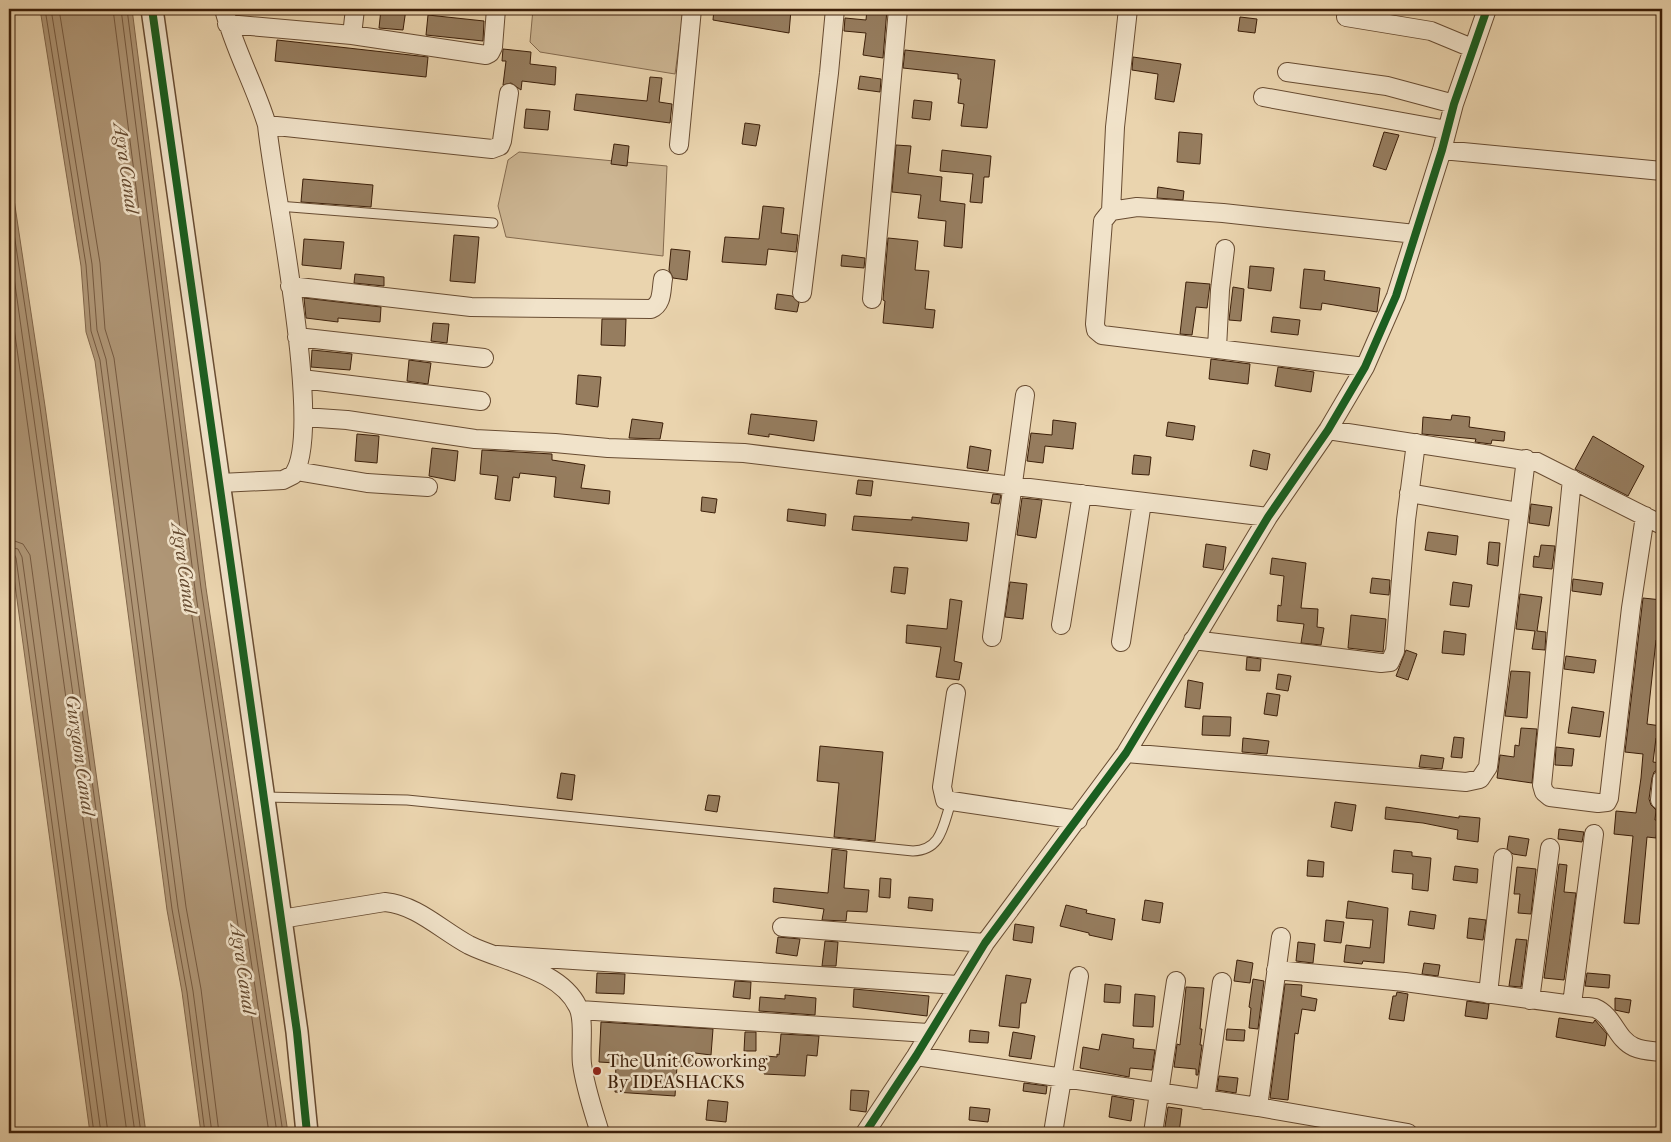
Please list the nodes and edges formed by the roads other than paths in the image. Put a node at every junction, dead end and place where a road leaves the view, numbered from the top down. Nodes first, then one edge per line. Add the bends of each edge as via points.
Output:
1 (152, 9) edge
2 (355, 9) edge
3 (496, 9) edge
4 (692, 9) edge
5 (834, 9) edge
6 (898, 9) edge
7 (1128, 9) edge
8 (1482, 10) edge
9 (226, 16) edge
10 (1346, 17) dead end
11 (352, 35) junction
12 (1472, 48) junction
13 (1286, 72) dead end
14 (508, 93) dead end
15 (1263, 97) dead end
16 (1454, 104) junction
17 (267, 125) junction
18 (1447, 130) junction
19 (679, 145) dead end
20 (1442, 150) junction
21 (1662, 171) edge
22 (277, 206) junction
23 (1111, 210) junction
24 (493, 223) dead end
25 (1415, 234) junction
26 (1225, 249) dead end
27 (662, 279) dead end
28 (290, 286) junction
29 (802, 293) dead end
30 (872, 299) dead end
31 (297, 337) junction
32 (1217, 348) junction
33 (484, 358) dead end
34 (1365, 368) junction
35 (302, 379) junction
36 (1025, 396) dead end
37 (481, 401) dead end
38 (304, 417) junction
39 (1328, 430) junction
40 (1416, 443) junction
41 (1526, 459) junction
42 (296, 471) junction
43 (1572, 479) junction
44 (220, 483) junction
45 (428, 487) dead end
46 (1013, 488) junction
47 (1410, 493) junction
48 (1082, 494) junction
49 (1142, 502) junction
50 (1519, 512) junction
51 (1645, 516) junction
52 (1268, 518) junction
53 (1662, 525) edge
54 (1061, 625) dead end
55 (992, 637) dead end
56 (1193, 640) junction
57 (1121, 642) dead end
58 (956, 693) dead end
59 (1126, 753) junction
60 (1662, 779) edge
61 (264, 797) junction
62 (1660, 800) dead end
63 (951, 802) junction
64 (1078, 820) junction
65 (1594, 834) dead end
66 (1550, 848) dead end
67 (1503, 858) dead end
68 (281, 919) junction
69 (782, 928) dead end
70 (1281, 937) dead end
71 (984, 943) junction
72 (497, 955) junction
73 (1276, 970) junction
74 (1079, 976) dead end
75 (1176, 981) dead end
76 (1222, 982) dead end
77 (958, 985) junction
78 (1488, 994) junction
79 (1530, 1000) junction
80 (1572, 1004) junction
81 (580, 1010) junction
82 (928, 1034) junction
83 (1662, 1052) edge
84 (916, 1056) junction
85 (1061, 1078) junction
86 (1159, 1094) junction
87 (1205, 1100) junction
88 (1258, 1107) junction
89 (307, 1133) edge
90 (600, 1133) edge
91 (864, 1133) edge
92 (1053, 1133) edge
93 (1153, 1133) edge
94 (1408, 1133) edge

1 - 44 street
2 - 11 street
3 - 11 street via 493,46 486,55
4 - 19 street
5 - 29 street
6 - 30 street
7 - 23 street via 1115,127
8 - 12 street
9 - 11 street
9 - 17 street
10 - 12 street via 1431,31
12 - 16 street
13 - 16 street via 1387,86
14 - 17 street via 502,141 500,146 492,149
15 - 18 street
16 - 18 street
17 - 22 street
18 - 20 street
20 - 21 street
20 - 25 street
22 - 24 lane
22 - 28 street
23 - 25 street via 1137,207 1214,212
23 - 32 street via 1102,228 1095,324 1098,332 1109,337
25 - 34 street via 1396,296
26 - 32 street
27 - 28 street via 660,300 651,309 462,306
28 - 31 street
31 - 33 street
31 - 35 street
32 - 34 street
34 - 39 street
35 - 37 street
35 - 38 street
36 - 46 street
38 - 42 street via 301,457
38 - 46 street via 347,420 475,439 744,453
39 - 40 street
39 - 52 street
40 - 41 street
40 - 47 street
41 - 43 street
41 - 50 street
42 - 44 street via 283,480
42 - 45 street via 367,483
43 - 51 street
43 - 51 street via 1542,785 1550,798 1598,803 1607,802 1609,798
44 - 61 street
46 - 48 street
46 - 55 street
47 - 50 street
47 - 56 street via 1395,650 1390,662
48 - 49 street
48 - 54 street
49 - 52 street
49 - 57 street
50 - 59 street via 1488,768 1480,778 1466,782
51 - 53 street
52 - 56 street
56 - 59 street
58 - 63 street via 942,787 943,796
59 - 64 street
60 - 62 street
61 - 63 lane via 408,800 913,851 926,850 936,842
61 - 68 street
63 - 64 street
64 - 71 street
65 - 80 street
66 - 79 street
67 - 78 street
68 - 72 street via 377,903 397,903 470,945
68 - 89 street
69 - 71 street
70 - 73 street
71 - 77 street
72 - 77 street
72 - 81 street via 548,978 570,995
73 - 78 street via 1405,982
73 - 88 street
74 - 85 street
75 - 86 street
76 - 87 street
77 - 82 street
78 - 79 street
79 - 80 street
80 - 83 street via 1603,1011 1621,1037 1633,1047
81 - 82 street
81 - 90 street via 585,1082
82 - 84 street
84 - 85 street
84 - 91 street
85 - 86 street
85 - 92 street
86 - 87 street
86 - 93 street
87 - 88 street
88 - 94 street

